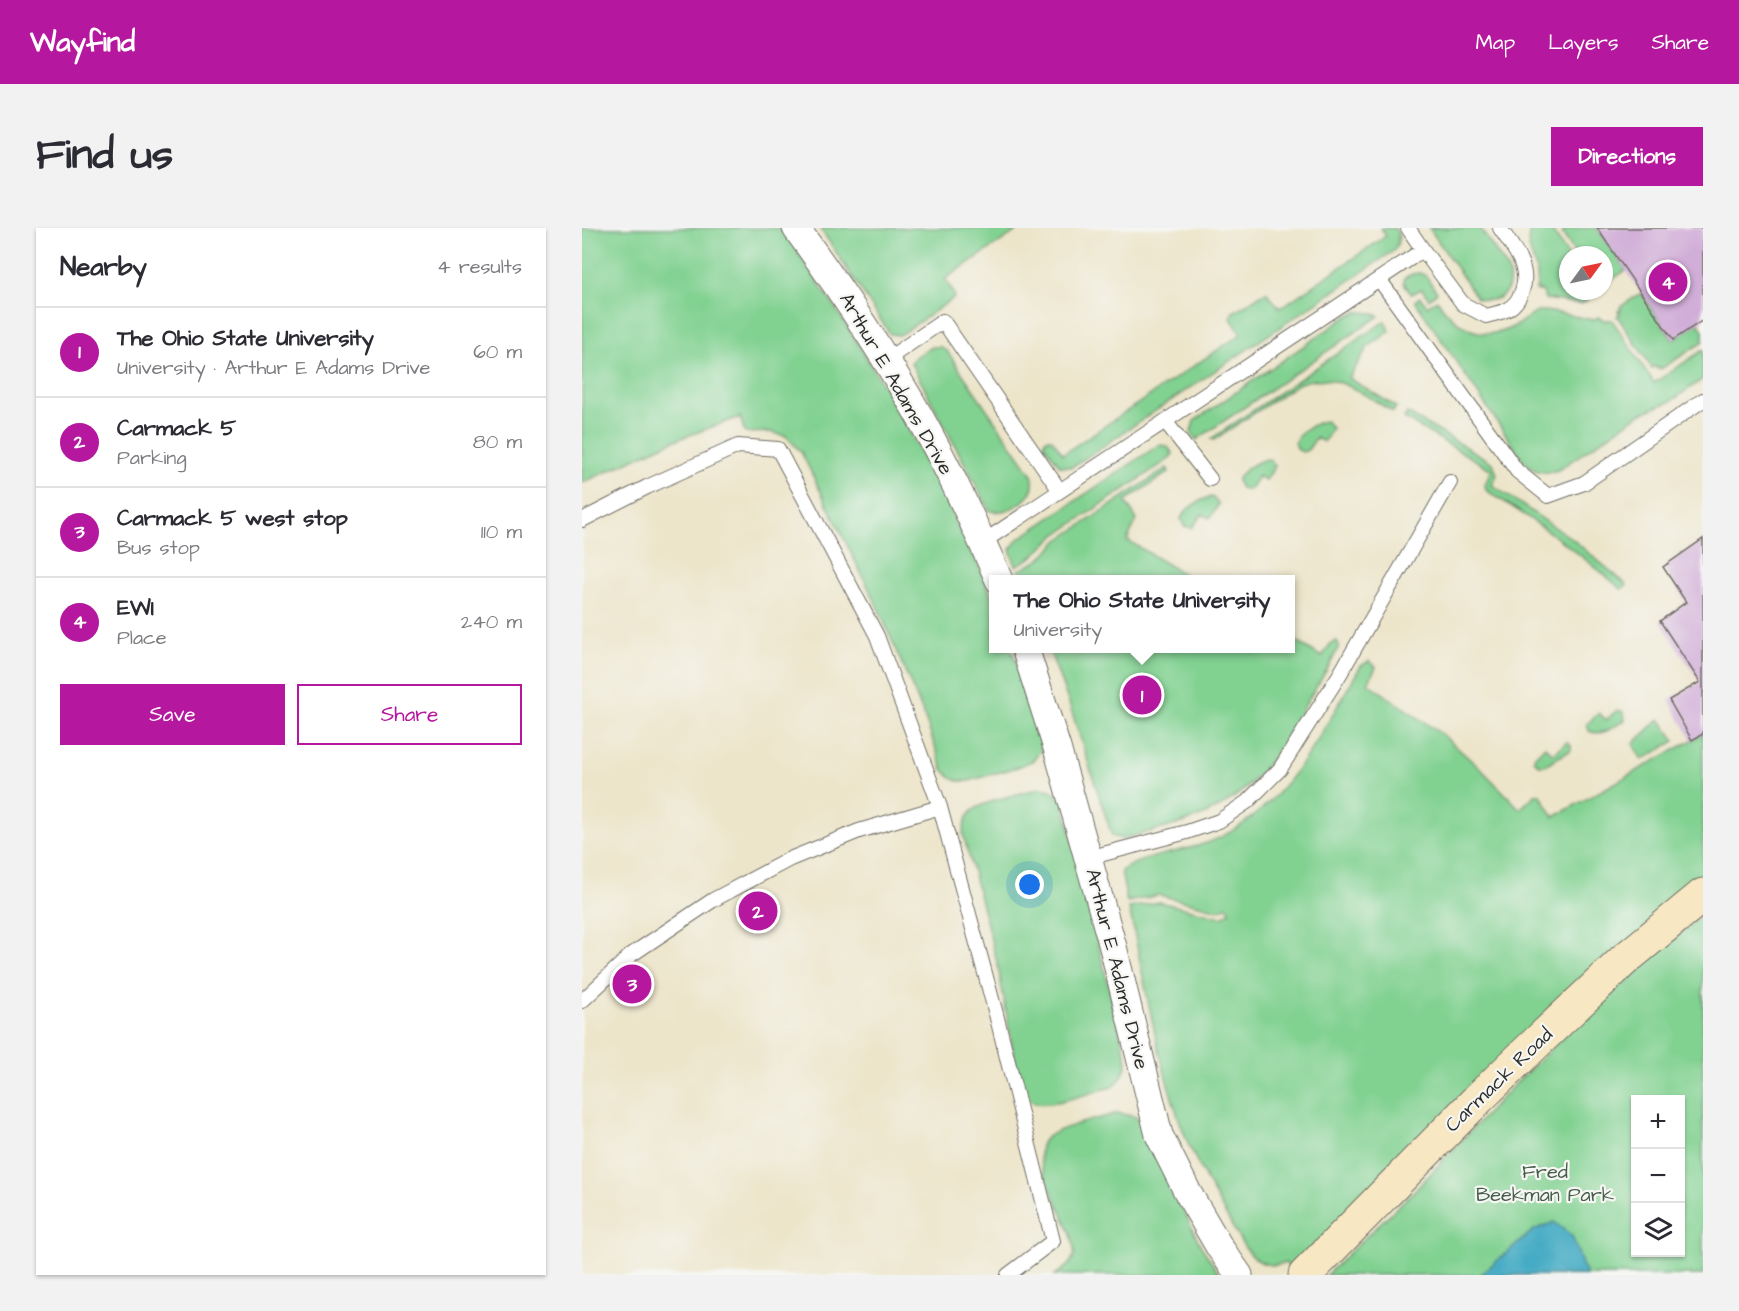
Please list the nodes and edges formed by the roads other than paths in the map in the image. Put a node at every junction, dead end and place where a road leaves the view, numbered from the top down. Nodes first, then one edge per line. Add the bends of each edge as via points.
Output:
1 (796, 228) edge
2 (1408, 228) edge
3 (1500, 228) edge
4 (1423, 250) junction
5 (1379, 279) junction
6 (886, 360) junction
7 (1703, 400) edge
8 (1165, 421) junction
9 (1210, 479) dead end
10 (1450, 482) dead end
11 (1060, 491) junction
12 (582, 520) edge
13 (982, 542) junction
14 (997, 575) edge
15 (1027, 653) edge
16 (940, 807) junction
17 (1088, 858) junction
18 (1703, 895) edge
19 (582, 1001) edge
20 (1008, 1275) edge
21 (1239, 1275) edge
22 (1305, 1275) edge

1 - 6 street, Arthur E Adams Drive
2 - 4 lane
3 - 4 lane via 1519,257 1524,285 1518,301 1486,316 1463,304
4 - 5 lane
5 - 7 lane via 1517,471 1548,496 1584,483
5 - 8 lane
6 - 11 lane via 943,321
6 - 13 street, Arthur E Adams Drive via 921,419
8 - 9 lane
8 - 11 lane
10 - 17 lane via 1340,674 1280,769 1247,802 1219,821
11 - 13 lane
12 - 16 lane via 738,446 778,449 877,636
13 - 14 street, Arthur E Adams Drive
15 - 17 street, Arthur E Adams Drive
16 - 19 lane via 849,835 790,859 713,900 631,955
16 - 20 lane via 1053,1241
17 - 21 street, Arthur E Adams Drive via 1159,1135 1214,1239
18 - 22 street, Carmack Road via 1624,960 1527,1052

